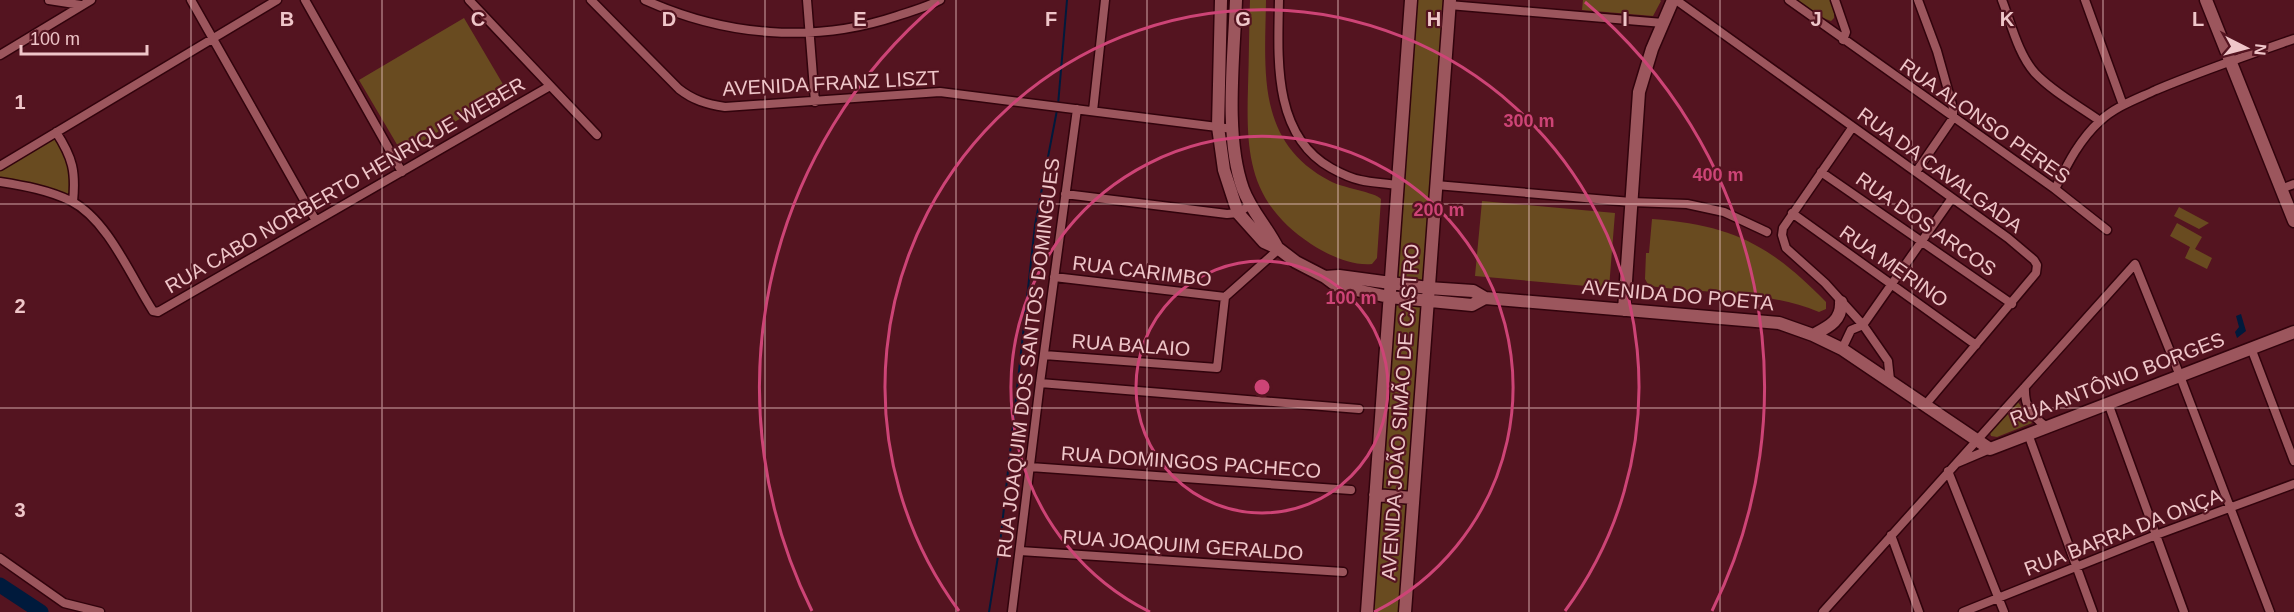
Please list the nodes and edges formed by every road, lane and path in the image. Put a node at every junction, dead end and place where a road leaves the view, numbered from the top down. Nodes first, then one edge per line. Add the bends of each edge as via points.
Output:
1 (49, 0) edge
2 (91, 0) edge
3 (191, 0) edge
4 (277, 0) edge
5 (305, 0) edge
6 (469, 0) edge
7 (591, 0) edge
8 (645, 0) edge
9 (807, 0) edge
10 (940, 0) edge
11 (1105, 0) edge
12 (1221, 0) edge
13 (1236, 0) edge
14 (1279, 0) edge
15 (1411, 0) edge
16 (1675, 0) edge
17 (1789, 0) edge
18 (1835, 0) edge
19 (1918, 0) edge
20 (2002, 0) edge
21 (2085, 0) edge
22 (2206, 0) edge
23 (1449, 3) edge
24 (82, 5) junction
25 (1663, 22) junction
26 (808, 33) junction
27 (211, 38) junction
28 (2294, 39) edge
29 (1843, 40) junction
30 (0, 55) edge
31 (2230, 61) junction
32 (550, 86) junction
33 (815, 102) junction
34 (2123, 105) junction
35 (1074, 109) junction
36 (1093, 111) junction
37 (1953, 118) junction
38 (2100, 121) junction
39 (1218, 127) junction
40 (1852, 128) junction
41 (1233, 129) junction
42 (56, 132) junction
43 (597, 135) dead end
44 (0, 166) edge
45 (402, 172) junction
46 (1821, 172) junction
47 (1916, 172) junction
48 (0, 182) edge
49 (2294, 184) edge
50 (1397, 185) junction
51 (1436, 185) junction
52 (2055, 189) junction
53 (2281, 189) junction
54 (1065, 194) junction
55 (1952, 198) junction
56 (73, 202) junction
57 (1631, 202) junction
58 (1250, 205) junction
59 (1238, 213) junction
60 (1792, 213) junction
61 (316, 221) junction
62 (2294, 221) edge
63 (2107, 230) dead end
64 (1767, 232) dead end
65 (1922, 241) junction
66 (1278, 249) junction
67 (1054, 277) junction
68 (1325, 277) junction
69 (1390, 284) junction
70 (1892, 284) junction
71 (1428, 294) junction
72 (1225, 297) junction
73 (1389, 297) junction
74 (1841, 302) junction
75 (2012, 304) junction
76 (1624, 310) junction
77 (1863, 325) junction
78 (2294, 332) edge
79 (1813, 335) junction
80 (1976, 345) junction
81 (2251, 348) junction
82 (1842, 349) junction
83 (1044, 355) junction
84 (2180, 375) junction
85 (1890, 380) junction
86 (1040, 383) junction
87 (2025, 386) junction
88 (2108, 403) junction
89 (1926, 404) junction
90 (1359, 409) dead end
91 (2047, 427) junction
92 (2028, 434) junction
93 (1977, 440) junction
94 (1990, 449) junction
95 (2294, 461) edge
96 (1030, 467) junction
97 (1951, 467) junction
98 (2294, 484) edge
99 (1351, 490) dead end
100 (1375, 495) junction
101 (1413, 498) junction
102 (2231, 509) junction
103 (1891, 535) junction
104 (2156, 535) junction
105 (1020, 551) junction
106 (0, 558) edge
107 (2076, 567) junction
108 (1343, 572) dead end
109 (1998, 597) junction
110 (100, 612) edge
111 (1012, 612) edge
112 (1367, 612) edge
113 (1405, 612) edge
114 (1823, 612) edge
115 (1919, 612) edge
116 (1963, 612) edge
117 (2004, 612) edge
118 (2093, 612) edge
119 (2184, 612) edge
120 (2270, 612) edge

1 - 24 street
2 - 24 street
3 - 27 street
4 - 27 street
5 - 45 street
6 - 32 street
7 - 33 street, AVENIDA FRANZ LISZT via 692,99 725,107
8 - 26 street via 698,21 760,31
9 - 26 street
10 - 26 street via 850,29
11 - 36 street
12 - 39 main road, AVENIDA DO POETA
13 - 41 main road, AVENIDA DO POETA
14 - 50 street via 1282,94 1296,132 1322,162 1341,173 1359,180
15 - 50 main road, AVENIDA JOÃO SIMÃO DE CASTRO
16 - 25 main road
16 - 40 street, RUA DA CAVALGADA
17 - 29 street, RUA ALONSO PERES
18 - 29 street via 1846,32
19 - 37 street via 1952,97
20 - 38 street via 2035,72
21 - 34 street
22 - 31 main road
23 - 25 street
23 - 51 main road, AVENIDA JOÃO SIMÃO DE CASTRO
24 - 30 street
25 - 57 main road via 1639,92
26 - 33 street
27 - 42 street
27 - 61 street
28 - 31 street
29 - 37 street, RUA ALONSO PERES
31 - 34 street
31 - 53 main road
32 - 43 street
32 - 45 street, RUA CABO NORBERTO HENRIQUE WEBER
33 - 35 street, AVENIDA FRANZ LISZT via 940,92
34 - 38 street
35 - 36 street, AVENIDA FRANZ LISZT
35 - 54 street, RUA JOAQUIM DOS SANTOS DOMINGUES
36 - 39 street, AVENIDA FRANZ LISZT
37 - 47 street
37 - 52 street, RUA ALONSO PERES
38 - 52 street via 2074,152
39 - 41 street, AVENIDA FRANZ LISZT
39 - 59 main road, AVENIDA DO POETA via 1224,170
40 - 46 street
40 - 47 street, RUA DA CAVALGADA
41 - 58 main road, AVENIDA DO POETA via 1237,168
42 - 44 street
42 - 56 street via 73,165
45 - 61 street, RUA CABO NORBERTO HENRIQUE WEBER
46 - 60 street
46 - 65 street, RUA DOS ARCOS
47 - 55 street, RUA DA CAVALGADA
48 - 56 street via 38,189
49 - 53 street
50 - 69 main road, AVENIDA JOÃO SIMÃO DE CASTRO
51 - 57 street
51 - 71 main road, AVENIDA JOÃO SIMÃO DE CASTRO
52 - 63 street, RUA ALONSO PERES
53 - 62 main road
54 - 59 street
54 - 67 street, RUA JOAQUIM DOS SANTOS DOMINGUES
55 - 65 street
55 - 75 street, RUA DA CAVALGADA via 2008,238 2037,265 2036,273
56 - 61 street, RUA CABO NORBERTO HENRIQUE WEBER via 101,227 155,312
57 - 64 street via 1704,207
57 - 76 main road
58 - 59 street
58 - 66 main road, AVENIDA DO POETA
59 - 66 main road, AVENIDA DO POETA via 1264,242
60 - 70 street, RUA MERINO
60 - 74 street via 1783,228 1786,248
65 - 70 street
65 - 75 street, RUA DOS ARCOS
66 - 68 main road, AVENIDA DO POETA
66 - 72 street
67 - 72 street, RUA CARIMBO
67 - 83 street, RUA JOAQUIM DOS SANTOS DOMINGUES
68 - 69 main road, AVENIDA DO POETA
68 - 73 main road, AVENIDA DO POETA via 1337,286
69 - 71 main road, AVENIDA DO POETA
69 - 73 main road, AVENIDA JOÃO SIMÃO DE CASTRO
70 - 77 street
70 - 80 street, RUA MERINO
71 - 73 main road, AVENIDA DO POETA
71 - 76 main road, AVENIDA DO POETA via 1472,304 1485,298
71 - 101 main road, AVENIDA JOÃO SIMÃO DE CASTRO
72 - 83 street, RUA BALAIO via 1217,368
73 - 100 main road, AVENIDA JOÃO SIMÃO DE CASTRO
74 - 77 street
74 - 79 main road via 1841,311 1833,323
75 - 80 street, RUA DA CAVALGADA
76 - 79 main road, AVENIDA DO POETA via 1779,323
77 - 82 street via 1851,330
77 - 85 street via 1888,362
78 - 81 main road, RUA ANTÔNIO BORGES
79 - 82 main road, AVENIDA DO POETA
80 - 89 street, RUA DA CAVALGADA
81 - 84 main road, RUA ANTÔNIO BORGES
81 - 95 street
82 - 85 main road, AVENIDA DO POETA
83 - 86 street, RUA JOAQUIM DOS SANTOS DOMINGUES
84 - 87 street via 2135,264
84 - 88 main road, RUA ANTÔNIO BORGES
84 - 102 street
85 - 89 main road, AVENIDA DO POETA
86 - 90 street
86 - 96 street, RUA JOAQUIM DOS SANTOS DOMINGUES
87 - 91 street via 2027,407
87 - 93 street
88 - 91 main road, RUA ANTÔNIO BORGES
88 - 104 street
89 - 93 main road, AVENIDA DO POETA
91 - 92 main road, RUA ANTÔNIO BORGES
92 - 94 main road, RUA ANTÔNIO BORGES
92 - 107 street
93 - 94 main road, AVENIDA DO POETA
93 - 97 street
94 - 97 street, RUA ANTÔNIO BORGES
96 - 99 street, RUA DOMINGOS PACHECO
96 - 105 street, RUA JOAQUIM DOS SANTOS DOMINGUES
97 - 103 street
97 - 109 street
98 - 102 street, RUA BARRA DA ONÇA
100 - 101 main road
100 - 112 main road, AVENIDA JOÃO SIMÃO DE CASTRO
101 - 113 main road, AVENIDA JOÃO SIMÃO DE CASTRO
102 - 104 street, RUA BARRA DA ONÇA
102 - 120 street
103 - 114 street
103 - 115 street
104 - 107 street, RUA BARRA DA ONÇA
104 - 119 street
105 - 108 street, RUA JOAQUIM GERALDO
105 - 111 street, RUA JOAQUIM DOS SANTOS DOMINGUES
106 - 110 street via 64,603
107 - 109 street, RUA BARRA DA ONÇA
107 - 118 street
109 - 116 street, RUA BARRA DA ONÇA
109 - 117 street

